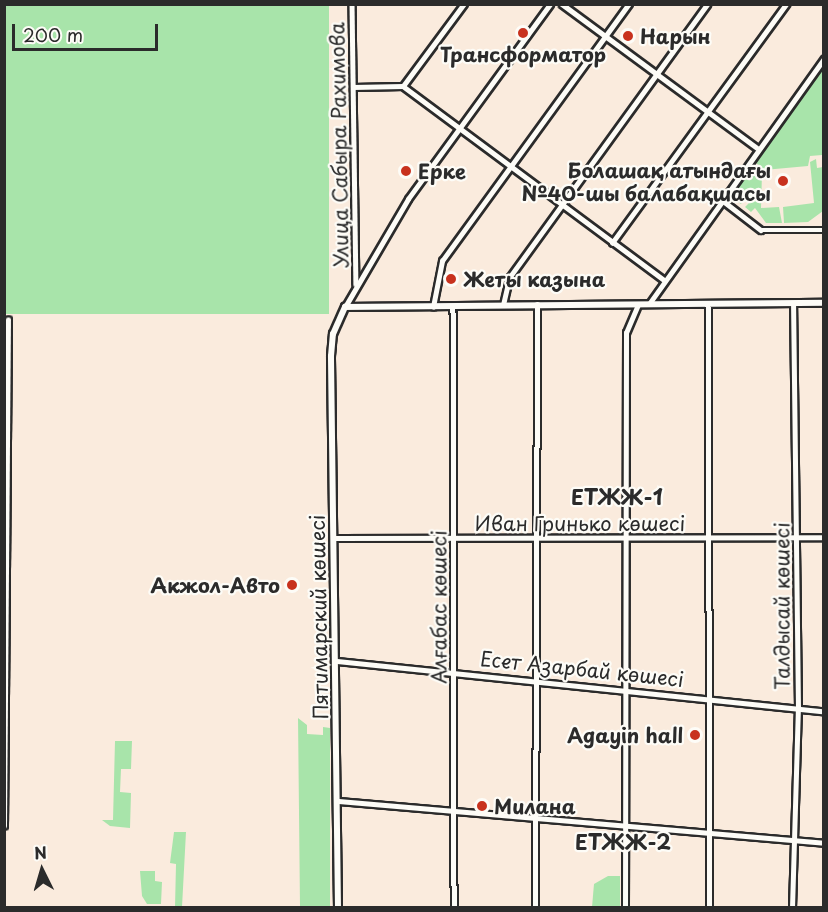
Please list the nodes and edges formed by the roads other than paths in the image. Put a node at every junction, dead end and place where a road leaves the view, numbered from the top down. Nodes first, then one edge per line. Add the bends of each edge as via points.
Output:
1 (352, 4) edge
2 (464, 4) edge
3 (550, 4) edge
4 (562, 4) edge
5 (629, 4) edge
6 (707, 4) edge
7 (786, 4) edge
8 (606, 36) junction
9 (824, 59) edge
10 (656, 73) junction
11 (403, 86) junction
12 (353, 87) junction
13 (706, 110) junction
14 (458, 129) junction
15 (757, 148) junction
16 (510, 166) junction
17 (722, 200) junction
18 (560, 204) junction
19 (824, 230) edge
20 (612, 243) junction
21 (663, 279) junction
22 (356, 285) junction
23 (824, 303) edge
24 (638, 304) junction
25 (649, 304) junction
26 (708, 304) junction
27 (793, 304) junction
28 (503, 305) junction
29 (537, 305) junction
30 (453, 306) junction
31 (345, 307) junction
32 (433, 307) junction
33 (8, 320) dead end
34 (5, 449) edge
35 (798, 537) junction
36 (824, 537) edge
37 (336, 538) junction
38 (454, 538) junction
39 (538, 538) junction
40 (625, 538) junction
41 (711, 538) junction
42 (337, 661) junction
43 (453, 671) junction
44 (538, 681) junction
45 (626, 688) junction
46 (712, 697) junction
47 (798, 708) junction
48 (824, 711) edge
49 (338, 801) junction
50 (454, 809) junction
51 (536, 819) junction
52 (4, 826) edge
53 (625, 827) junction
54 (709, 834) junction
55 (794, 840) junction
56 (824, 843) edge
57 (338, 908) edge
58 (454, 908) edge
59 (535, 908) edge
60 (625, 908) edge
61 (710, 908) edge
62 (792, 908) edge

1 - 12 street, Улица Сабыра Рахимова
2 - 11 street
3 - 14 street
4 - 8 street
5 - 8 street
6 - 10 street
7 - 13 street
8 - 10 street
8 - 16 street
9 - 15 street
10 - 13 street
10 - 18 street
11 - 12 street
11 - 14 street
12 - 22 street, Улица Сабыра Рахимова
13 - 15 street
13 - 20 street
14 - 16 street
14 - 22 street via 395,218
15 - 17 street
16 - 18 street
16 - 32 street via 440,266
17 - 19 street via 761,230
17 - 21 street
18 - 20 street
18 - 28 street via 509,278
20 - 21 street
21 - 25 street
22 - 31 street
23 - 27 main road
24 - 25 main road
24 - 29 main road
24 - 40 street via 626,327
25 - 26 main road
26 - 27 main road
26 - 41 street
27 - 35 street, Талдысай көшесі
28 - 29 main road
28 - 30 main road
29 - 39 street
30 - 32 main road
30 - 38 street, Алғабас көшесі
31 - 32 main road
31 - 37 main road, Пятимарский көшесі via 335,327 331,356
33 - 34 street
34 - 52 street
35 - 36 street, Иван Гринько көшесі
35 - 41 street, Иван Гринько көшесі
35 - 47 street, Талдысай көшесі
37 - 38 street, Иван Гринько көшесі
37 - 42 main road, Пятимарский көшесі
38 - 39 street, Иван Гринько көшесі
38 - 43 street, Алғабас көшесі
39 - 40 street, Иван Гринько көшесі
39 - 44 street
40 - 41 street, Иван Гринько көшесі
40 - 45 street
41 - 46 street
42 - 43 street, Есет Азарбай көшесі
42 - 49 main road, Пятимарский көшесі
43 - 44 street, Есет Азарбай көшесі
43 - 50 street, Алғабас көшесі
44 - 45 street, Есет Азарбай көшесі
44 - 51 street
45 - 46 street, Есет Азарбай көшесі
45 - 53 street
46 - 47 street, Есет Азарбай көшесі
46 - 54 street
47 - 48 street, Есет Азарбай көшесі
47 - 55 street, Талдысай көшесі
49 - 50 street
49 - 57 main road, Пятимарский көшесі
50 - 51 street
50 - 58 street, Алғабас көшесі
51 - 53 street
51 - 59 street
53 - 54 street
53 - 60 street
54 - 55 street
54 - 61 street
55 - 56 street
55 - 62 street, Талдысай көшесі

